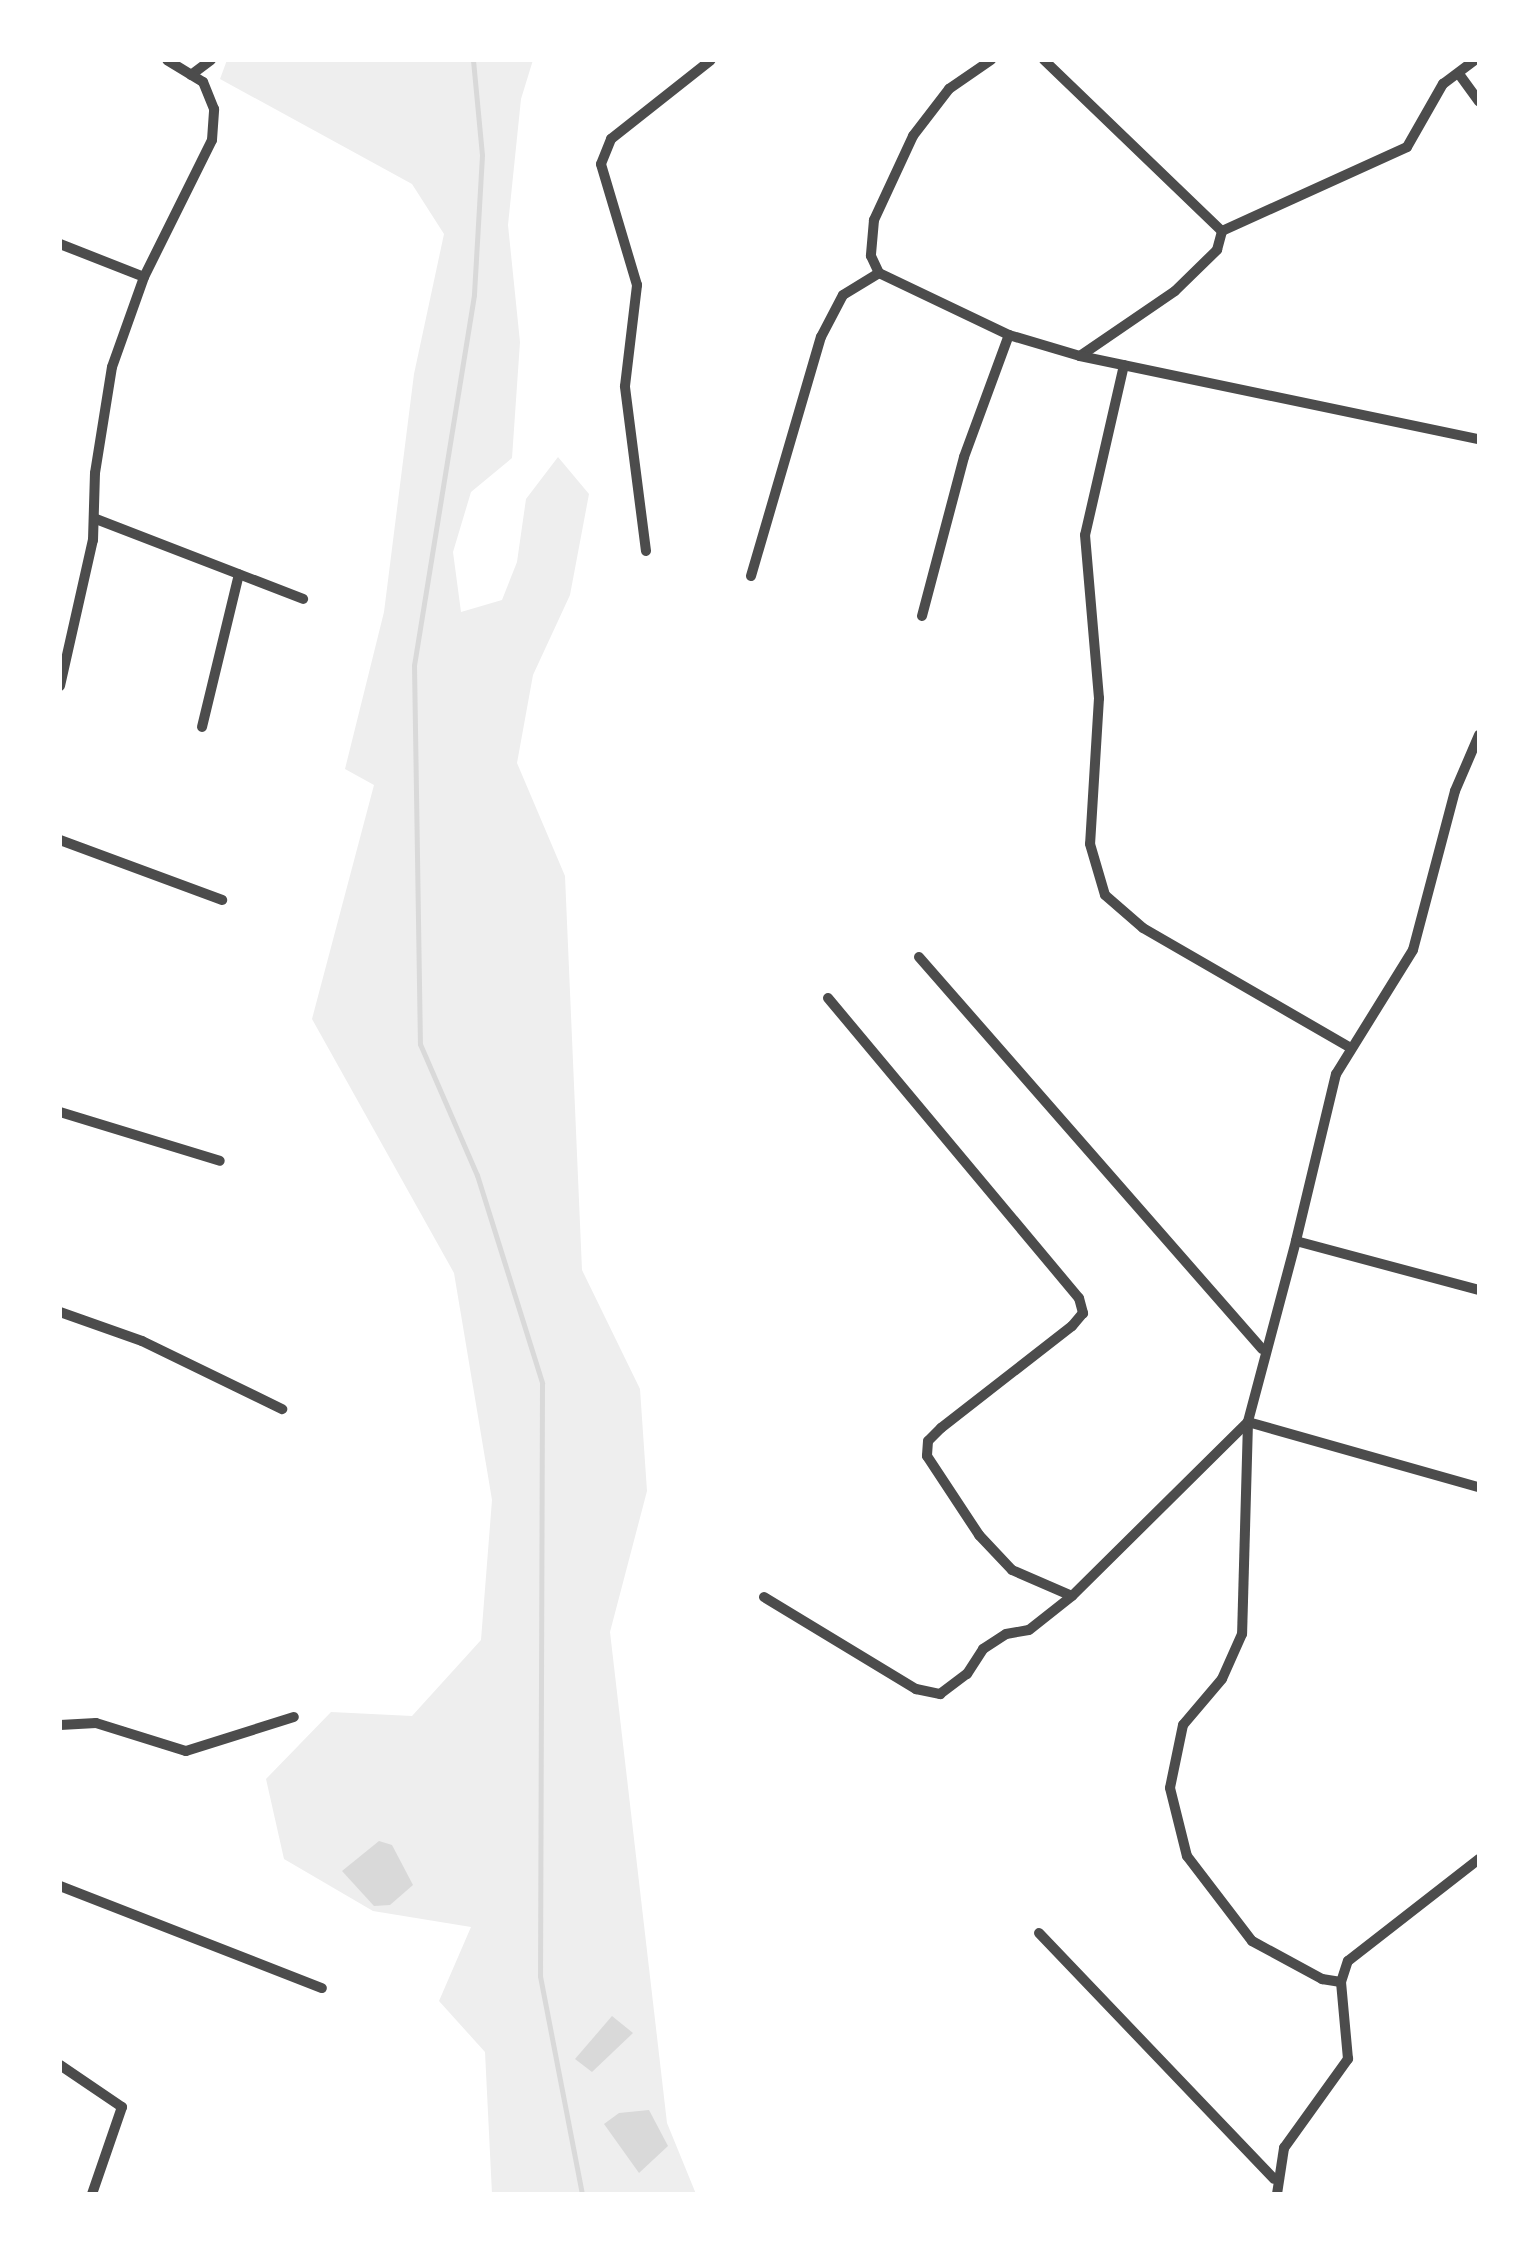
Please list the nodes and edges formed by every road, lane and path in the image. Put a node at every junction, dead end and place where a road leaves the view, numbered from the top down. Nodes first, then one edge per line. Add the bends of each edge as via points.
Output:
1 (167, 60) edge
2 (211, 60) edge
3 (711, 60) edge
4 (991, 60) edge
5 (1044, 60) edge
6 (1475, 60) edge
7 (1459, 74) junction
8 (191, 75) junction
9 (1479, 102) edge
10 (1222, 231) junction
11 (60, 244) edge
12 (879, 272) junction
13 (144, 277) junction
14 (1010, 335) junction
15 (1080, 356) junction
16 (1124, 364) junction
17 (1479, 439) edge
18 (96, 519) junction
19 (646, 551) dead end
20 (239, 574) junction
21 (751, 576) dead end
22 (303, 599) dead end
23 (922, 616) dead end
24 (60, 686) edge
25 (202, 727) dead end
26 (1479, 734) edge
27 (60, 840) edge
28 (222, 900) dead end
29 (919, 957) dead end
30 (828, 998) dead end
31 (1350, 1048) junction
32 (60, 1112) edge
33 (220, 1162) dead end
34 (1296, 1242) junction
35 (1479, 1290) edge
36 (60, 1312) edge
37 (1262, 1349) junction
38 (282, 1410) dead end
39 (1248, 1422) junction
40 (1477, 1487) edge
41 (1072, 1596) junction
42 (764, 1597) dead end
43 (294, 1717) dead end
44 (60, 1725) edge
45 (1479, 1859) edge
46 (60, 1886) edge
47 (1039, 1932) dead end
48 (1341, 1982) junction
49 (322, 1988) dead end
50 (60, 2064) edge
51 (1274, 2179) junction
52 (92, 2194) edge
53 (1277, 2194) edge

1 - 8 street
2 - 8 street
3 - 19 street via 611,139 600,164 637,285 625,386
4 - 12 street via 949,89 906,149 874,220 871,256
5 - 10 street
6 - 7 street
7 - 9 street
7 - 10 street via 1443,84 1407,147
8 - 13 street via 203,82 214,109 212,140
10 - 15 street via 1216,250 1175,290
11 - 13 street
12 - 14 street
12 - 21 street via 842,295 821,336
13 - 18 street via 112,367 95,473
14 - 15 street
14 - 23 street via 964,457
15 - 16 street
16 - 17 street
16 - 31 street via 1085,535 1099,698 1090,844 1105,895 1142,928
18 - 20 street
18 - 24 street
20 - 22 street
20 - 25 street
26 - 31 street via 1455,791 1413,950
27 - 28 street
29 - 37 street
30 - 41 street via 1079,1298 1083,1313 1072,1326 941,1428 928,1441 926,1456 979,1535 1012,1570
31 - 34 street via 1336,1074
32 - 33 street
34 - 35 street
34 - 37 street
36 - 38 street via 142,1340
37 - 39 street
39 - 40 street
39 - 41 street
39 - 48 street via 1242,1634 1222,1679 1183,1726 1170,1788 1187,1856 1252,1941 1322,1979
41 - 42 street via 1028,1630 983,1649 967,1674 940,1694 916,1690
43 - 44 street via 186,1751 96,1723
45 - 48 street via 1356,1952
46 - 49 street
47 - 51 street
48 - 51 street via 1348,2060 1284,2148
50 - 52 street via 122,2107
51 - 53 street

